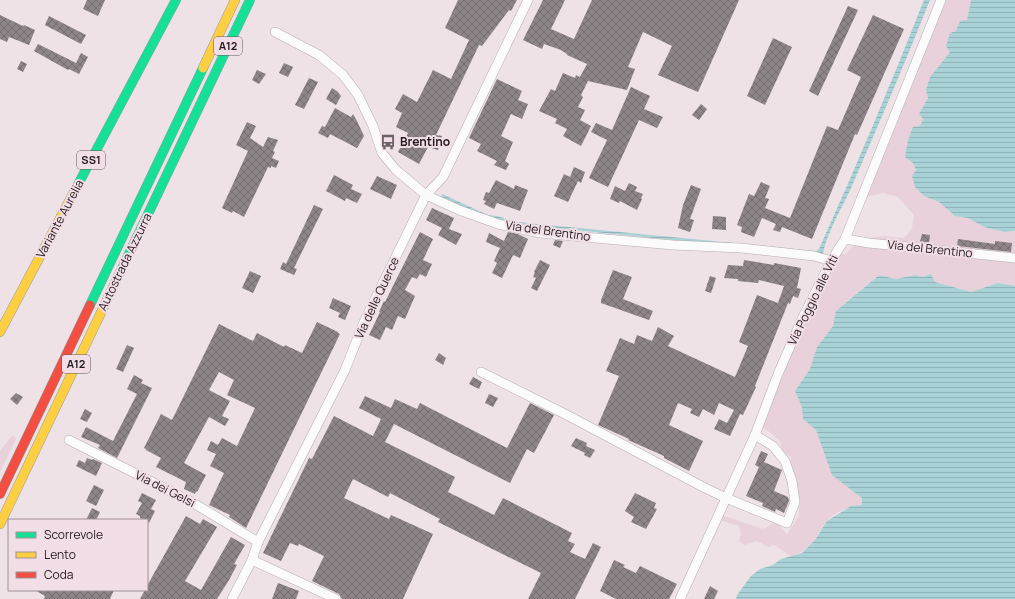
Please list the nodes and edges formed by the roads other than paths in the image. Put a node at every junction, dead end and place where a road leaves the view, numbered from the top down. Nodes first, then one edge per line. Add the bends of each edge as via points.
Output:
1 (176, 0) edge
2 (235, 0) edge
3 (250, 0) edge
4 (528, 0) edge
5 (941, 0) edge
6 (275, 32) dead end
7 (426, 195) junction
8 (845, 239) junction
9 (1015, 258) edge
10 (831, 261) junction
11 (0, 332) edge
12 (481, 372) dead end
13 (755, 435) junction
14 (70, 440) dead end
15 (0, 494) edge
16 (726, 498) junction
17 (0, 524) edge
18 (258, 542) junction
19 (252, 560) junction
20 (232, 599) edge
21 (336, 599) edge
22 (680, 599) edge

1 - 11 highway, Variante Aurelia / SS1
2 - 15 highway, Autostrada Azzurra / A12
3 - 17 highway, Autostrada Azzurra / A12
4 - 7 street, Via delle Querce via 443,177
5 - 8 street, Via Poggio alle Viti
6 - 7 street, Via del Brentino via 319,56 342,74 358,95 373,126 382,153 396,170
7 - 10 street, Via del Brentino via 491,222 540,232 673,245 741,248 814,256
7 - 18 street, Via delle Querce via 364,322 345,370
8 - 9 street, Via del Brentino
8 - 10 street, Via Poggio alle Viti
10 - 13 street, Via Poggio alle Viti via 802,319
12 - 16 street
13 - 16 street, Via Poggio alle Viti
13 - 16 street via 773,446 785,461 792,481 795,502 787,523
14 - 18 street, Via dei Gelsi via 190,501
16 - 22 street, Via Poggio alle Viti
18 - 19 street, Via delle Querce
19 - 20 street, Via delle Querce
19 - 21 street

